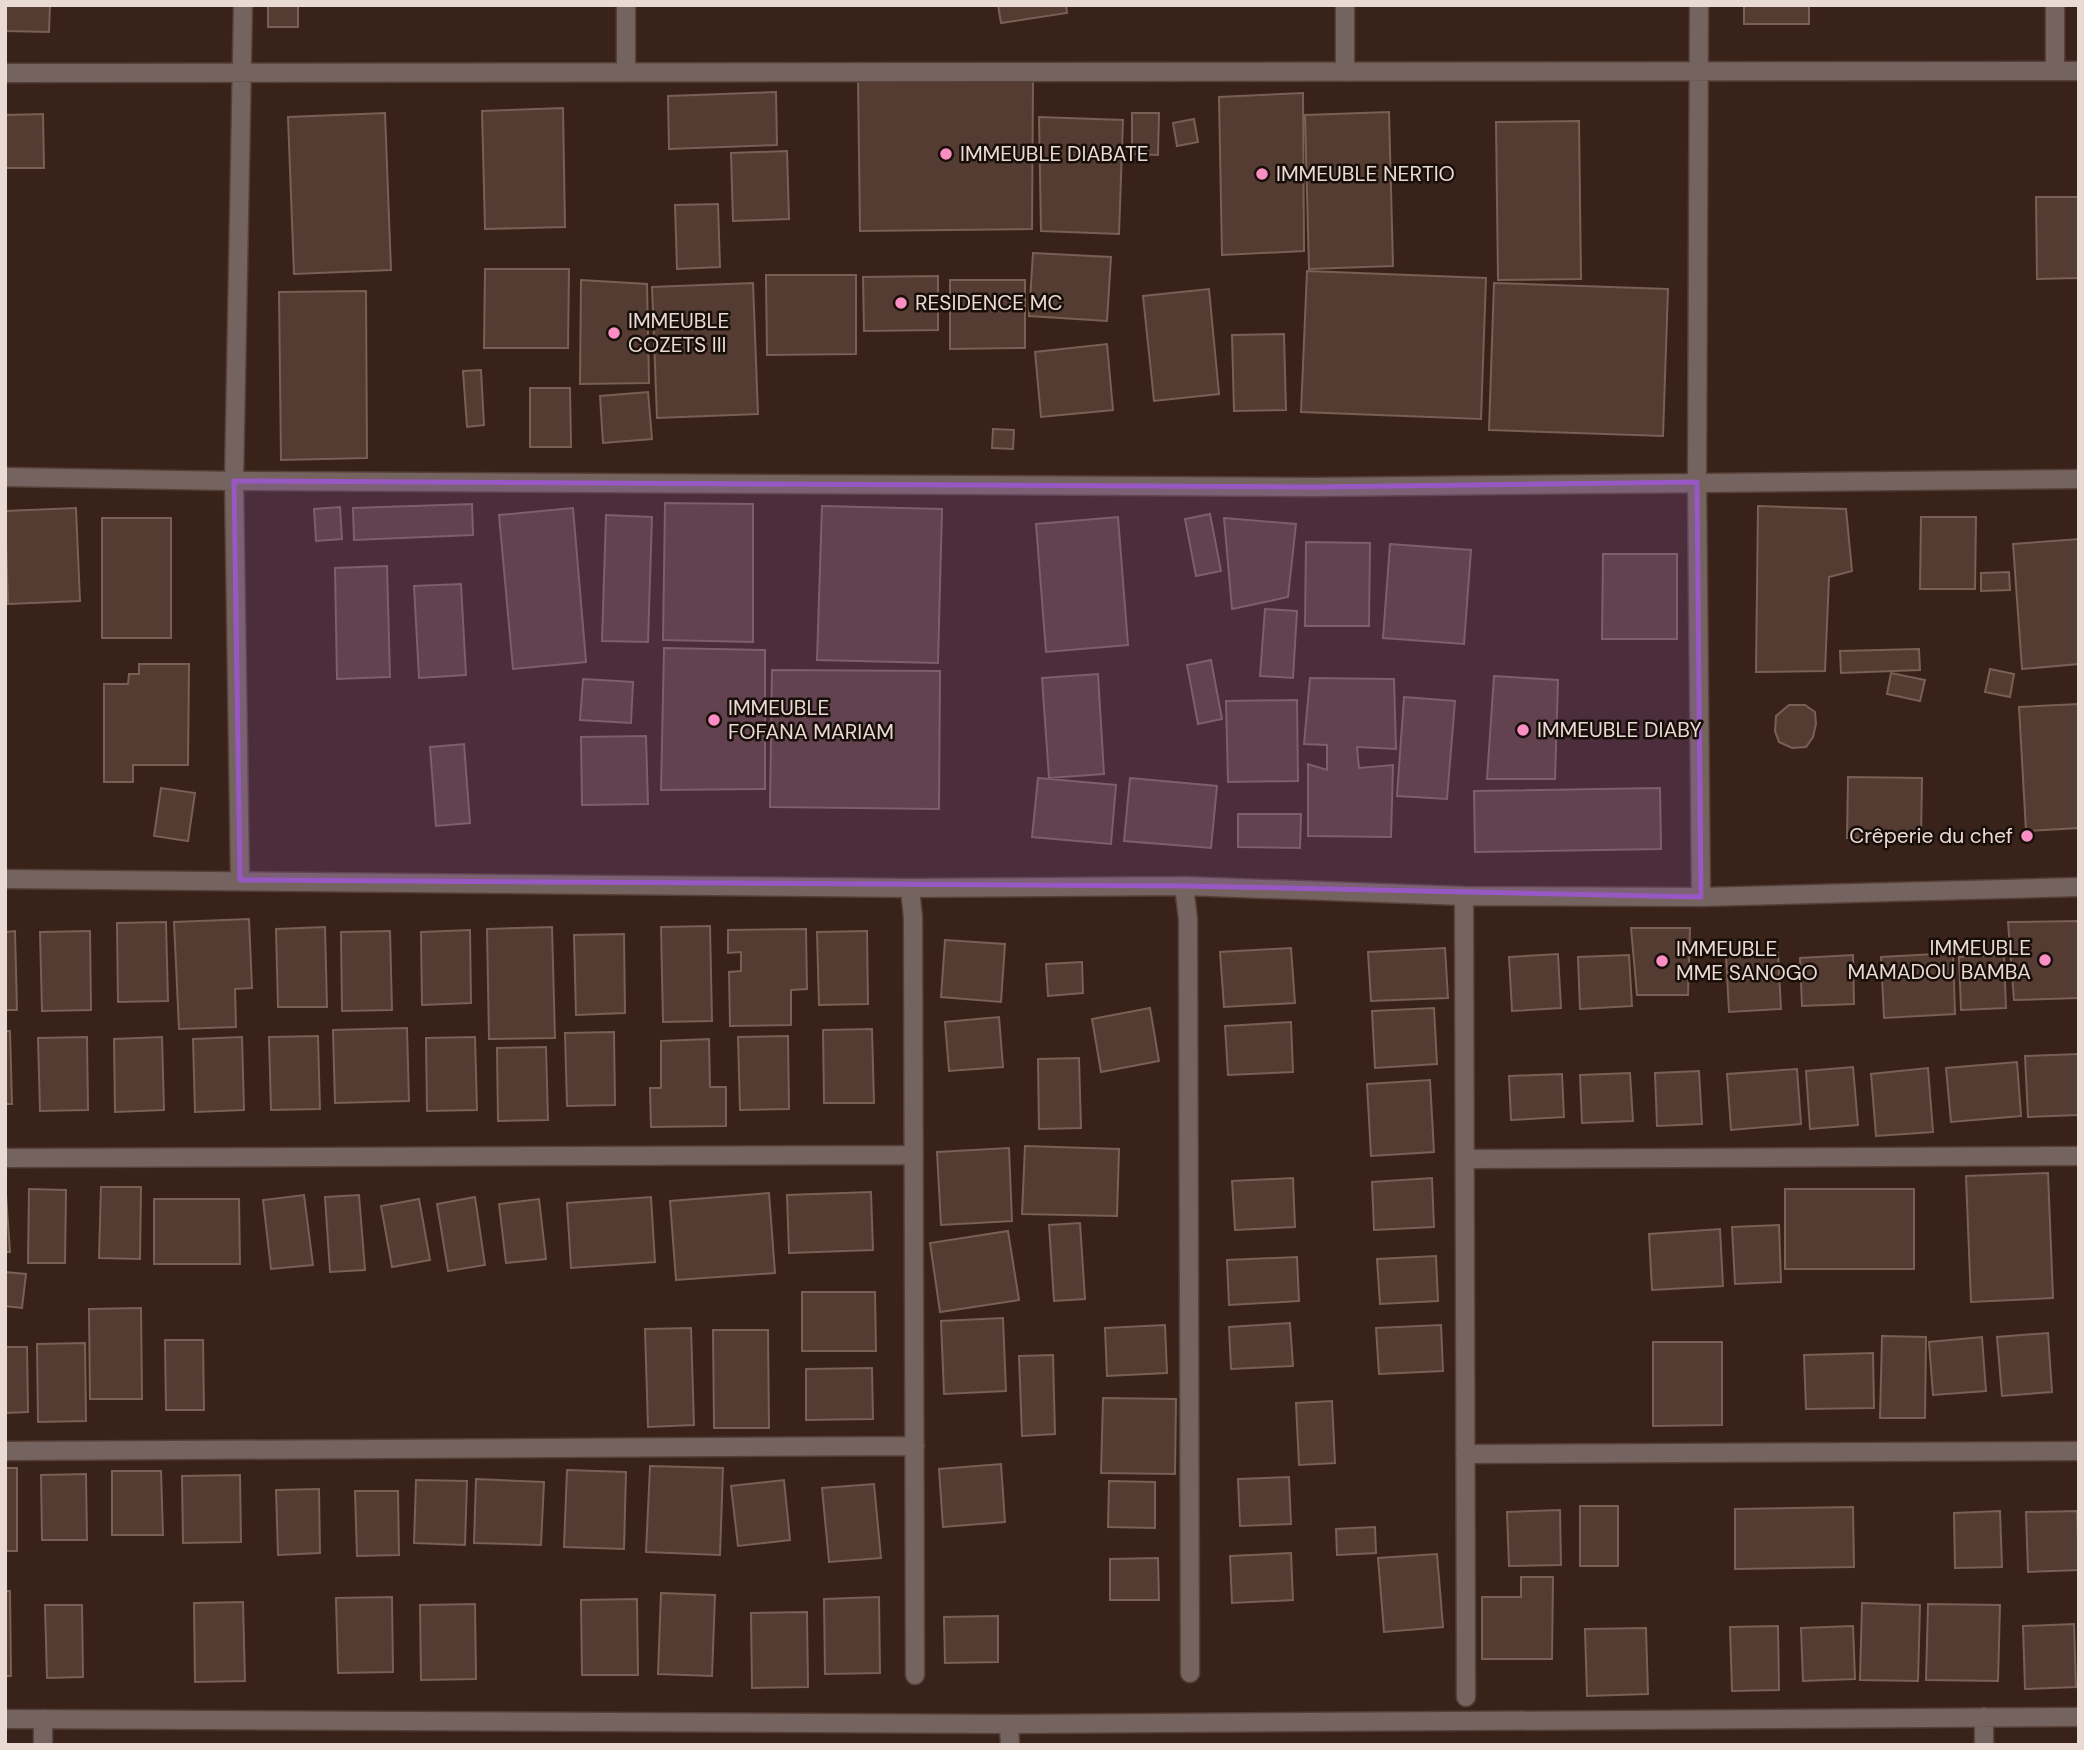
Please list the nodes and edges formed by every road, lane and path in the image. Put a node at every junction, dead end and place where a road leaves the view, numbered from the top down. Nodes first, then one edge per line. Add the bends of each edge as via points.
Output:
1 (243, 5) edge
2 (626, 5) edge
3 (1345, 5) edge
4 (1699, 5) edge
5 (2055, 5) edge
6 (2055, 70) junction
7 (626, 71) junction
8 (1698, 71) junction
9 (2079, 71) edge
10 (242, 72) junction
11 (1345, 72) junction
12 (5, 74) edge
13 (5, 477) edge
14 (2079, 479) edge
15 (234, 481) junction
16 (1697, 482) junction
17 (5, 879) edge
18 (240, 880) junction
19 (1184, 886) junction
20 (2079, 887) edge
21 (910, 888) junction
22 (1464, 896) junction
23 (1701, 897) junction
24 (914, 1155) junction
25 (2079, 1156) edge
26 (5, 1158) edge
27 (1465, 1159) junction
28 (915, 1446) junction
29 (5, 1451) edge
30 (2079, 1451) edge
31 (1465, 1454) junction
32 (1190, 1673) dead end
33 (915, 1675) dead end
34 (1466, 1697) dead end
35 (1984, 1717) junction
36 (2079, 1717) edge
37 (5, 1719) edge
38 (43, 1719) junction
39 (1009, 1724) junction
40 (43, 1745) edge
41 (1010, 1745) edge
42 (1984, 1745) edge

1 - 10 street
2 - 7 street
3 - 11 street
4 - 8 street
5 - 6 street
6 - 8 street
6 - 9 street
7 - 10 street
7 - 11 street
8 - 11 street
8 - 16 street
10 - 12 street
10 - 15 street
13 - 15 street
14 - 16 street
15 - 16 street via 1301,487
15 - 18 street
16 - 23 street
17 - 18 street
18 - 21 street
19 - 21 street
19 - 22 street
19 - 32 street via 1188,933
20 - 23 street
21 - 24 street
22 - 23 street
22 - 27 street
24 - 26 street
24 - 28 street
25 - 27 street
27 - 31 street
28 - 29 street
28 - 33 street
30 - 31 street
31 - 34 street
35 - 36 street
35 - 39 street
35 - 42 street
37 - 38 street
38 - 39 street
38 - 40 street
39 - 41 street

